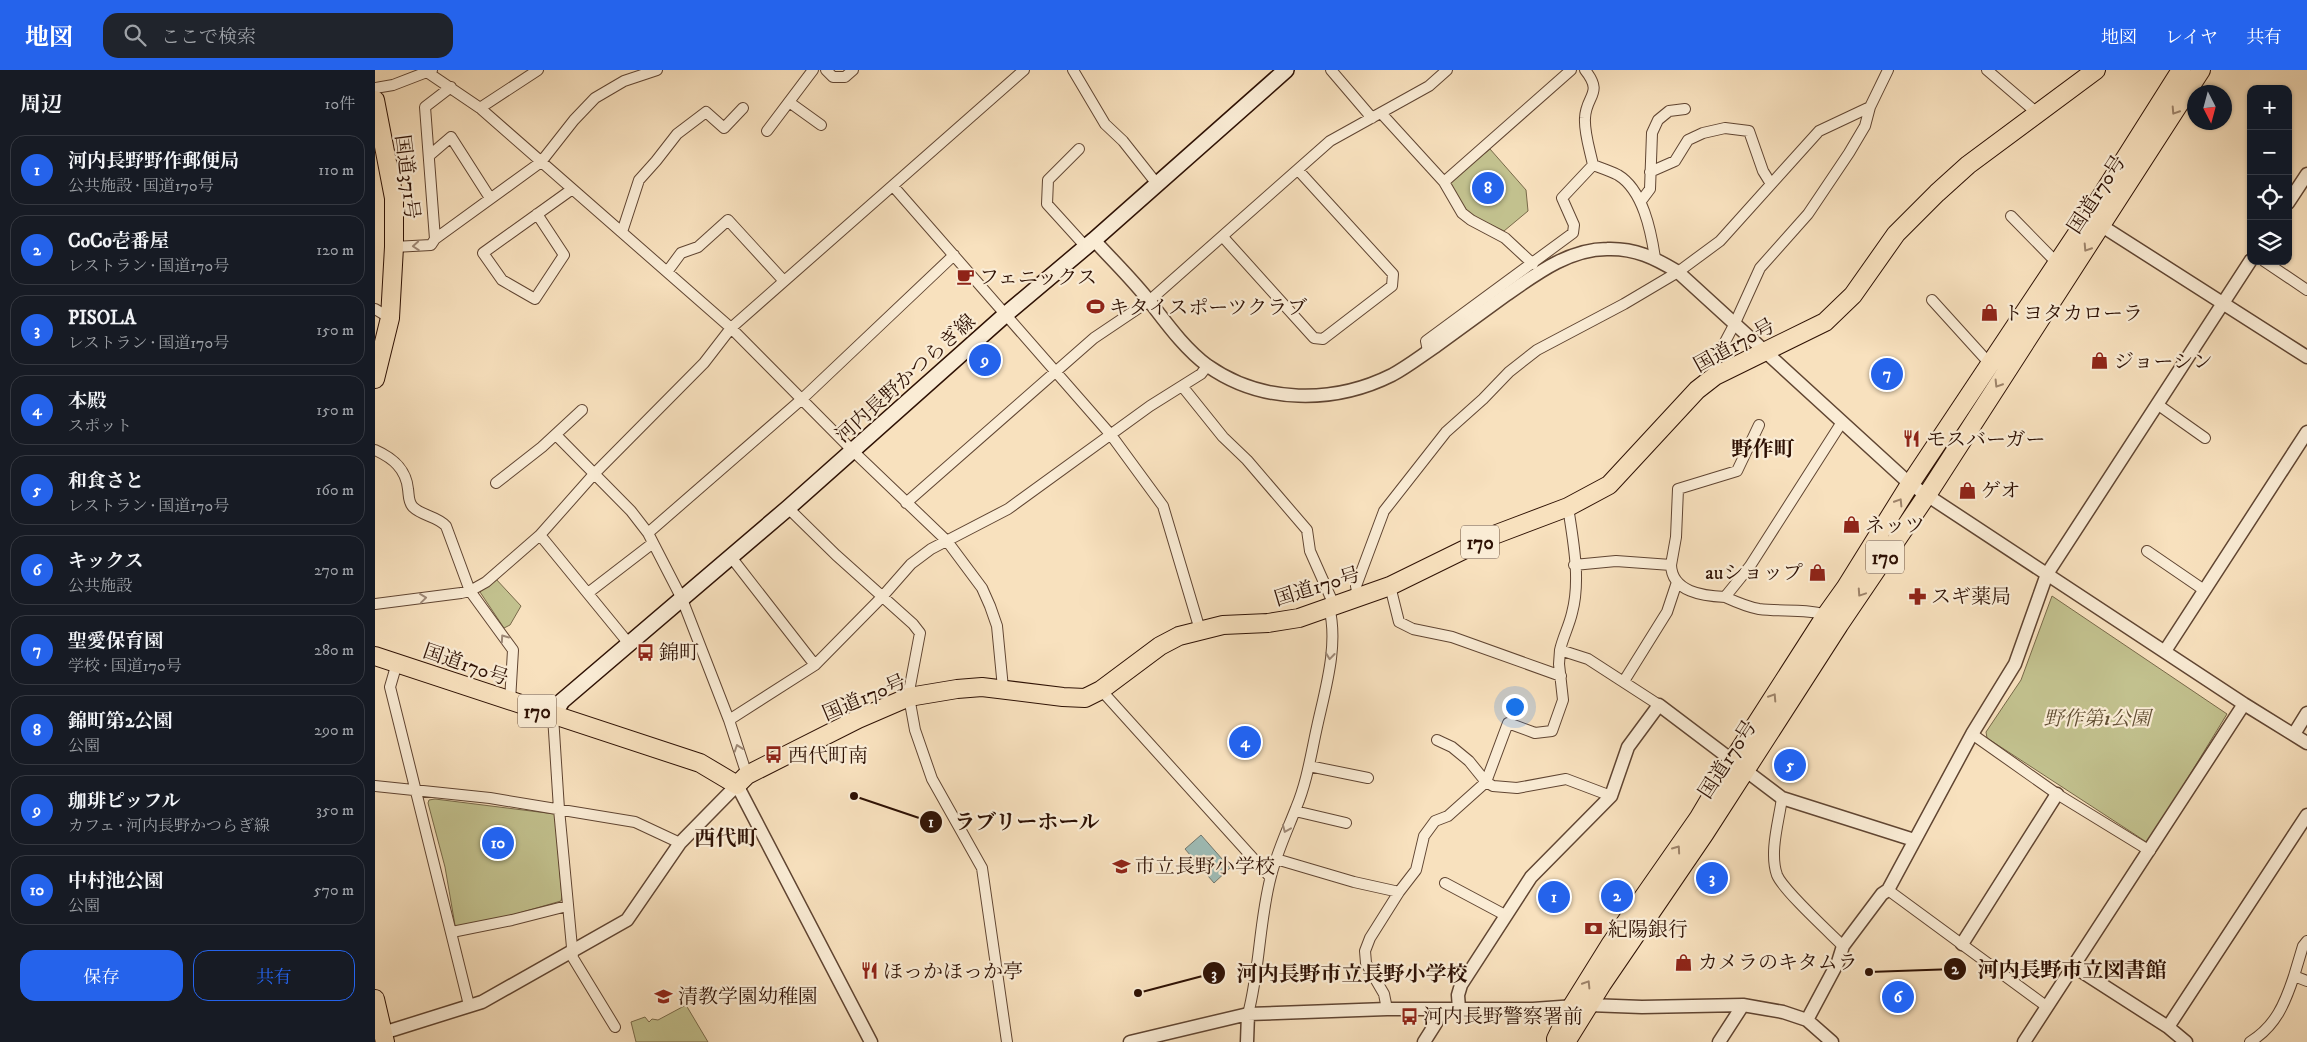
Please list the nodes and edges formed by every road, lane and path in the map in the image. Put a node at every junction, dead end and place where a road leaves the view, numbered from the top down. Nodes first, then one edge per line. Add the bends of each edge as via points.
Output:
1 (538, 70) edge
2 (657, 70) edge
3 (813, 70) edge
4 (826, 70) edge
5 (853, 70) edge
6 (1024, 70) edge
7 (1073, 70) edge
8 (1331, 70) edge
9 (1447, 70) edge
10 (1571, 70) edge
11 (1585, 70) edge
12 (1888, 70) edge
13 (1987, 70) edge
14 (2096, 70) edge
15 (2181, 70) edge
16 (2201, 70) edge
17 (430, 71) edge
18 (1278, 73) edge
19 (451, 87) junction
20 (375, 88) edge
21 (375, 100) edge
22 (789, 102) junction
23 (1870, 107) junction
24 (480, 108) junction
25 (743, 108) dead end
26 (1685, 109) dead end
27 (2037, 113) junction
28 (1376, 116) junction
29 (821, 125) dead end
30 (767, 131) dead end
31 (1079, 149) dead end
32 (429, 154) junction
33 (541, 162) junction
34 (1593, 165) junction
35 (1299, 170) junction
36 (1650, 172) junction
37 (2307, 174) edge
38 (1443, 182) junction
39 (1157, 184) junction
40 (1771, 184) junction
41 (893, 186) junction
42 (571, 190) junction
43 (2292, 197) edge
44 (490, 198) junction
45 (1641, 201) junction
46 (537, 214) junction
47 (2011, 216) dead end
48 (2095, 221) junction
49 (622, 232) junction
50 (1223, 237) junction
51 (435, 239) junction
52 (1090, 244) junction
53 (394, 247) junction
54 (954, 255) junction
55 (1655, 258) junction
56 (2057, 263) junction
57 (1533, 264) junction
58 (2248, 265) edge
59 (2269, 265) edge
60 (667, 272) junction
61 (1678, 272) junction
62 (783, 280) junction
63 (2307, 290) edge
64 (1932, 300) dead end
65 (1149, 302) junction
66 (2223, 303) junction
67 (383, 314) edge
68 (1005, 315) junction
69 (1735, 323) junction
70 (731, 328) junction
71 (1764, 350) junction
72 (1428, 351) junction
73 (2307, 357) edge
74 (1990, 364) junction
75 (1208, 365) junction
76 (1055, 371) junction
77 (1715, 376) junction
78 (375, 379) edge
79 (1182, 386) junction
80 (802, 399) junction
81 (2157, 404) junction
82 (583, 410) dead end
83 (1842, 422) junction
84 (1759, 425) dead end
85 (2307, 432) edge
86 (556, 435) junction
87 (1111, 435) junction
88 (2205, 438) dead end
89 (375, 450) edge
90 (853, 451) junction
91 (594, 474) junction
92 (496, 483) dead end
93 (1911, 484) junction
94 (1927, 495) junction
95 (906, 503) junction
96 (1568, 507) junction
97 (788, 508) junction
98 (539, 535) junction
99 (650, 538) junction
100 (947, 541) junction
101 (2147, 551) dead end
102 (731, 557) junction
103 (1575, 565) junction
104 (1671, 565) junction
105 (2047, 574) junction
106 (1677, 582) junction
107 (1390, 586) junction
108 (2204, 590) junction
109 (470, 591) junction
110 (587, 593) junction
111 (882, 597) junction
112 (1357, 597) junction
113 (1725, 597) junction
114 (682, 598) junction
115 (375, 604) edge
116 (1332, 606) junction
117 (1826, 615) junction
118 (1199, 630) junction
119 (630, 644) junction
120 (1560, 650) junction
121 (2165, 651) junction
122 (375, 656) edge
123 (397, 663) junction
124 (815, 665) junction
125 (1561, 676) junction
126 (1624, 681) junction
127 (1003, 688) junction
128 (1101, 690) junction
129 (909, 698) junction
130 (509, 701) junction
131 (2244, 704) junction
132 (1659, 705) junction
133 (2307, 713) edge
134 (553, 716) junction
135 (729, 720) junction
136 (1972, 734) junction
137 (2294, 734) junction
138 (1437, 740) dead end
139 (2307, 743) edge
140 (1739, 765) junction
141 (1309, 766) junction
142 (1368, 778) dead end
143 (742, 780) junction
144 (1485, 782) junction
145 (375, 786) edge
146 (417, 791) junction
147 (2057, 794) junction
148 (1611, 796) junction
149 (1783, 798) junction
150 (559, 809) junction
151 (1295, 811) junction
152 (2307, 815) edge
153 (1346, 822) dead end
154 (1913, 840) junction
155 (680, 843) junction
156 (2149, 851) junction
157 (1276, 859) junction
158 (1270, 877) junction
159 (1445, 883) dead end
160 (1888, 890) junction
161 (1399, 892) junction
162 (567, 906) junction
163 (1505, 915) junction
164 (452, 932) junction
165 (2307, 941) edge
166 (1962, 944) junction
167 (1843, 946) junction
168 (572, 950) junction
169 (2073, 966) junction
170 (2294, 976) junction
171 (2307, 981) edge
172 (375, 999) edge
173 (469, 1005) junction
174 (1743, 1005) junction
175 (1581, 1006) junction
176 (2046, 1006) junction
177 (1387, 1009) junction
178 (1459, 1009) junction
179 (1440, 1010) junction
180 (1248, 1014) junction
181 (1807, 1020) junction
182 (615, 1027) dead end
183 (2167, 1027) junction
184 (381, 1037) edge
185 (871, 1042) edge
186 (1007, 1042) edge
187 (1130, 1042) edge
188 (1247, 1042) edge
189 (1425, 1042) edge
190 (1554, 1042) edge
191 (1566, 1042) edge
192 (1719, 1042) edge
193 (1832, 1042) edge
194 (2024, 1042) edge
195 (2186, 1042) edge
196 (2250, 1042) edge

1 - 24 street
2 - 33 street via 624,81 595,98
3 - 22 street
4 - 5 street via 833,77 845,77
6 - 41 street
7 - 39 street via 1105,124
8 - 28 street
9 - 28 street via 1429,86
10 - 38 street
11 - 34 street via 1593,80 1595,91 1585,116
12 - 23 street
13 - 27 street
14 - 27 highway, 国道170号 / 170
15 - 48 highway, 国道170号 / 170
16 -> 48 highway, 国道170号 / 170
17 - 19 street
17 - 20 street
18 - 39 main road, 河内長野かつらぎ線
19 - 24 street
19 - 32 street via 425,107
21 - 53 highway, 国道371号 via 394,198
22 - 29 street
22 - 30 street
23 - 40 street via 1819,131
23 - 69 street via 1865,126 1808,214 1760,268
24 - 33 street
25 - 49 street via 724,128 707,112 677,134 639,180
26 - 36 street via 1669,110 1658,120 1653,133
27 - 71 highway, 国道170号 / 170 via 1968,165 1930,200 1896,234 1853,295 1825,322
28 - 35 street via 1330,141
28 - 38 street
31 - 52 street via 1047,180 1047,204
32 - 44 street via 451,137
32 - 51 street
33 - 42 street
33 - 44 street
34 - 45 street via 1618,175
34 - 57 street via 1563,198 1575,225 1573,234
35 - 50 street
35 - 50 street via 1393,274 1393,286 1323,339 1314,338
36 - 40 street via 1675,161 1688,140 1725,128 1749,131
36 - 45 street via 1649,189
37 - 43 street
38 - 57 street via 1462,212 1505,238
39 - 52 main road, 河内長野かつらぎ線
40 - 61 street via 1720,241
41 - 54 street
41 - 62 street
42 - 46 street
42 - 49 street
44 - 51 street
45 - 55 street
46 - 46 street via 564,255 535,299 502,280 483,253
47 - 56 street
48 - 56 highway, 国道170号 / 170
48 - 66 street
48 -> 94 highway, 国道170号 / 170
49 - 60 street
50 - 65 street
51 -> 53 street via 431,245
52 - 65 street
52 - 68 main road, 河内長野かつらぎ線
53 - 67 highway, 国道371号
54 - 68 street
54 - 80 street
55 - 61 street
55 - 72 street via 1607,249 1570,256 1526,281
56 - 74 highway, 国道170号 / 170
57 - 72 street via 1426,340
58 - 66 street
59 - 63 street
60 - 62 street via 681,253 698,247 727,220
60 - 70 street
61 - 69 street
61 - 112 street via 1537,350 1446,432 1384,511 1356,586
62 - 70 street
64 - 74 street
65 - 75 street via 1181,340
65 - 76 street via 1094,338
66 - 73 street
66 - 81 street
67 - 78 highway, 国道371号
68 - 76 street
68 - 90 main road, 河内長野かつらぎ線
69 - 71 street
69 - 77 street via 1716,359
70 - 80 street
70 - 91 street via 704,363
71 - 77 highway, 国道170号 / 170
71 - 83 street
72 - 75 street via 1379,381 1343,391 1301,396 1258,389 1235,381
74 - 93 highway, 国道170号 / 170
75 - 79 street via 1201,374
76 - 87 street
76 - 95 street
77 - 96 highway, 国道170号 / 170 via 1697,390 1609,485
79 - 87 street
79 - 116 street via 1307,530 1310,551
80 - 90 street
80 - 99 street
81 - 88 street
81 - 105 street
82 - 86 street
83 - 93 street
83 - 113 street via 1750,566
84 - 104 street via 1737,471 1678,489
85 - 108 street
86 - 91 street
86 - 92 street
87 - 100 street via 1008,509
87 - 118 street via 1163,506
89 - 109 street via 405,472 410,503 415,509 441,520 446,526
90 - 95 street
90 - 97 main road, 河内長野かつらぎ線
91 - 98 street
91 - 99 street via 631,511
93 - 94 street
117 -> 93 highway, 国道170号 / 170
94 - 105 street
94 -> 140 highway, 国道170号 / 170
95 - 100 street
96 - 103 street
96 - 107 highway, 国道170号 / 170 via 1494,535
97 - 102 main road, 河内長野かつらぎ線
97 - 111 street
98 - 109 street via 486,582
98 - 110 street
99 - 110 street
99 - 114 street
100 - 111 street via 911,564
100 - 127 street via 982,588 990,606 997,626
101 - 108 street
102 - 114 main road, 河内長野かつらぎ線
102 - 124 street
103 - 104 street via 1616,561
103 - 120 street via 1573,612
104 - 106 street via 1671,575
105 - 121 street
105 - 136 street via 2015,664
106 - 113 street via 1678,586 1692,592
106 - 126 street via 1667,612
107 - 112 highway, 国道170号 / 170
107 - 125 street via 1399,622 1413,629 1452,637
108 - 121 street
115 -> 109 street
130 -> 109 street via 513,650
110 - 119 street
111 - 124 street
111 - 129 street via 920,633
112 - 116 highway, 国道170号 / 170
113 - 117 street via 1758,609
114 - 119 main road, 河内長野かつらぎ線
114 - 135 street
116 - 118 highway, 国道170号 / 170 via 1299,618
116 -> 141 street via 1331,657
140 -> 117 highway, 国道170号 / 170
118 - 128 highway, 国道170号 / 170 via 1160,646
119 - 134 main road, 河内長野かつらぎ線 via 562,701
120 - 125 street
120 - 126 street via 1588,658
121 - 131 street
122 - 123 highway, 国道170号 / 170
123 - 130 highway, 国道170号 / 170
123 - 146 street via 390,687
124 - 135 street
125 - 144 street via 1563,700 1552,732 1535,733 1508,723
126 - 132 street
127 - 128 highway, 国道170号 / 170 via 1071,698 1085,698
127 - 129 highway, 国道170号 / 170 via 983,686
128 - 158 street
129 - 143 highway, 国道170号 / 170 via 857,719
129 - 186 street via 915,730 932,779 982,868
130 - 134 highway, 国道170号 / 170
131 - 137 street
131 - 156 street
132 - 140 street
132 - 148 street via 1628,747
133 - 137 street
134 - 143 highway, 国道170号 / 170 via 700,763
134 - 150 street
143 -> 135 street
136 - 147 street
136 - 154 street
137 - 139 street
138 - 144 street via 1469,761
140 - 149 street
140 - 175 highway, 国道170号 / 170 via 1705,833
141 - 142 street
141 - 151 street
143 - 155 street
143 - 185 street via 765,844
144 - 148 street via 1517,788 1566,779
144 - 161 street via 1448,816 1435,821 1424,836 1416,870
145 - 146 street
146 - 150 street
146 - 164 street
147 - 156 street
147 - 166 street
148 - 163 street via 1531,877
149 - 154 street
149 - 167 street via 1774,856 1777,876
150 - 155 street via 635,822
150 - 162 street
151 - 153 street
151 -> 157 street
152 - 183 street
154 - 160 street
155 - 168 street via 627,920
156 - 169 street
157 - 158 street
157 - 161 street
158 - 180 street
159 - 163 street
160 - 166 street
160 - 167 street
161 - 177 street via 1365,951 1366,963 1384,994
162 - 164 street
162 - 168 street
163 - 178 street via 1461,985
164 - 173 street
165 - 170 street
166 - 176 street
167 - 181 street via 1839,962
168 - 173 street via 482,1002
168 - 182 street via 573,958
169 - 176 street
169 - 183 street
170 - 171 street
170 - 196 street via 2280,1014
172 - 184 highway
173 - 184 street
174 - 175 street
174 - 181 street
174 - 192 street
175 - 178 street
175 - 190 highway, 国道170号 / 170
175 - 191 highway, 国道170号 / 170
176 - 194 street
177 - 179 street
177 - 180 street
178 - 179 street
179 - 189 street
180 - 187 street
180 - 188 street
181 - 193 street
183 - 195 street

